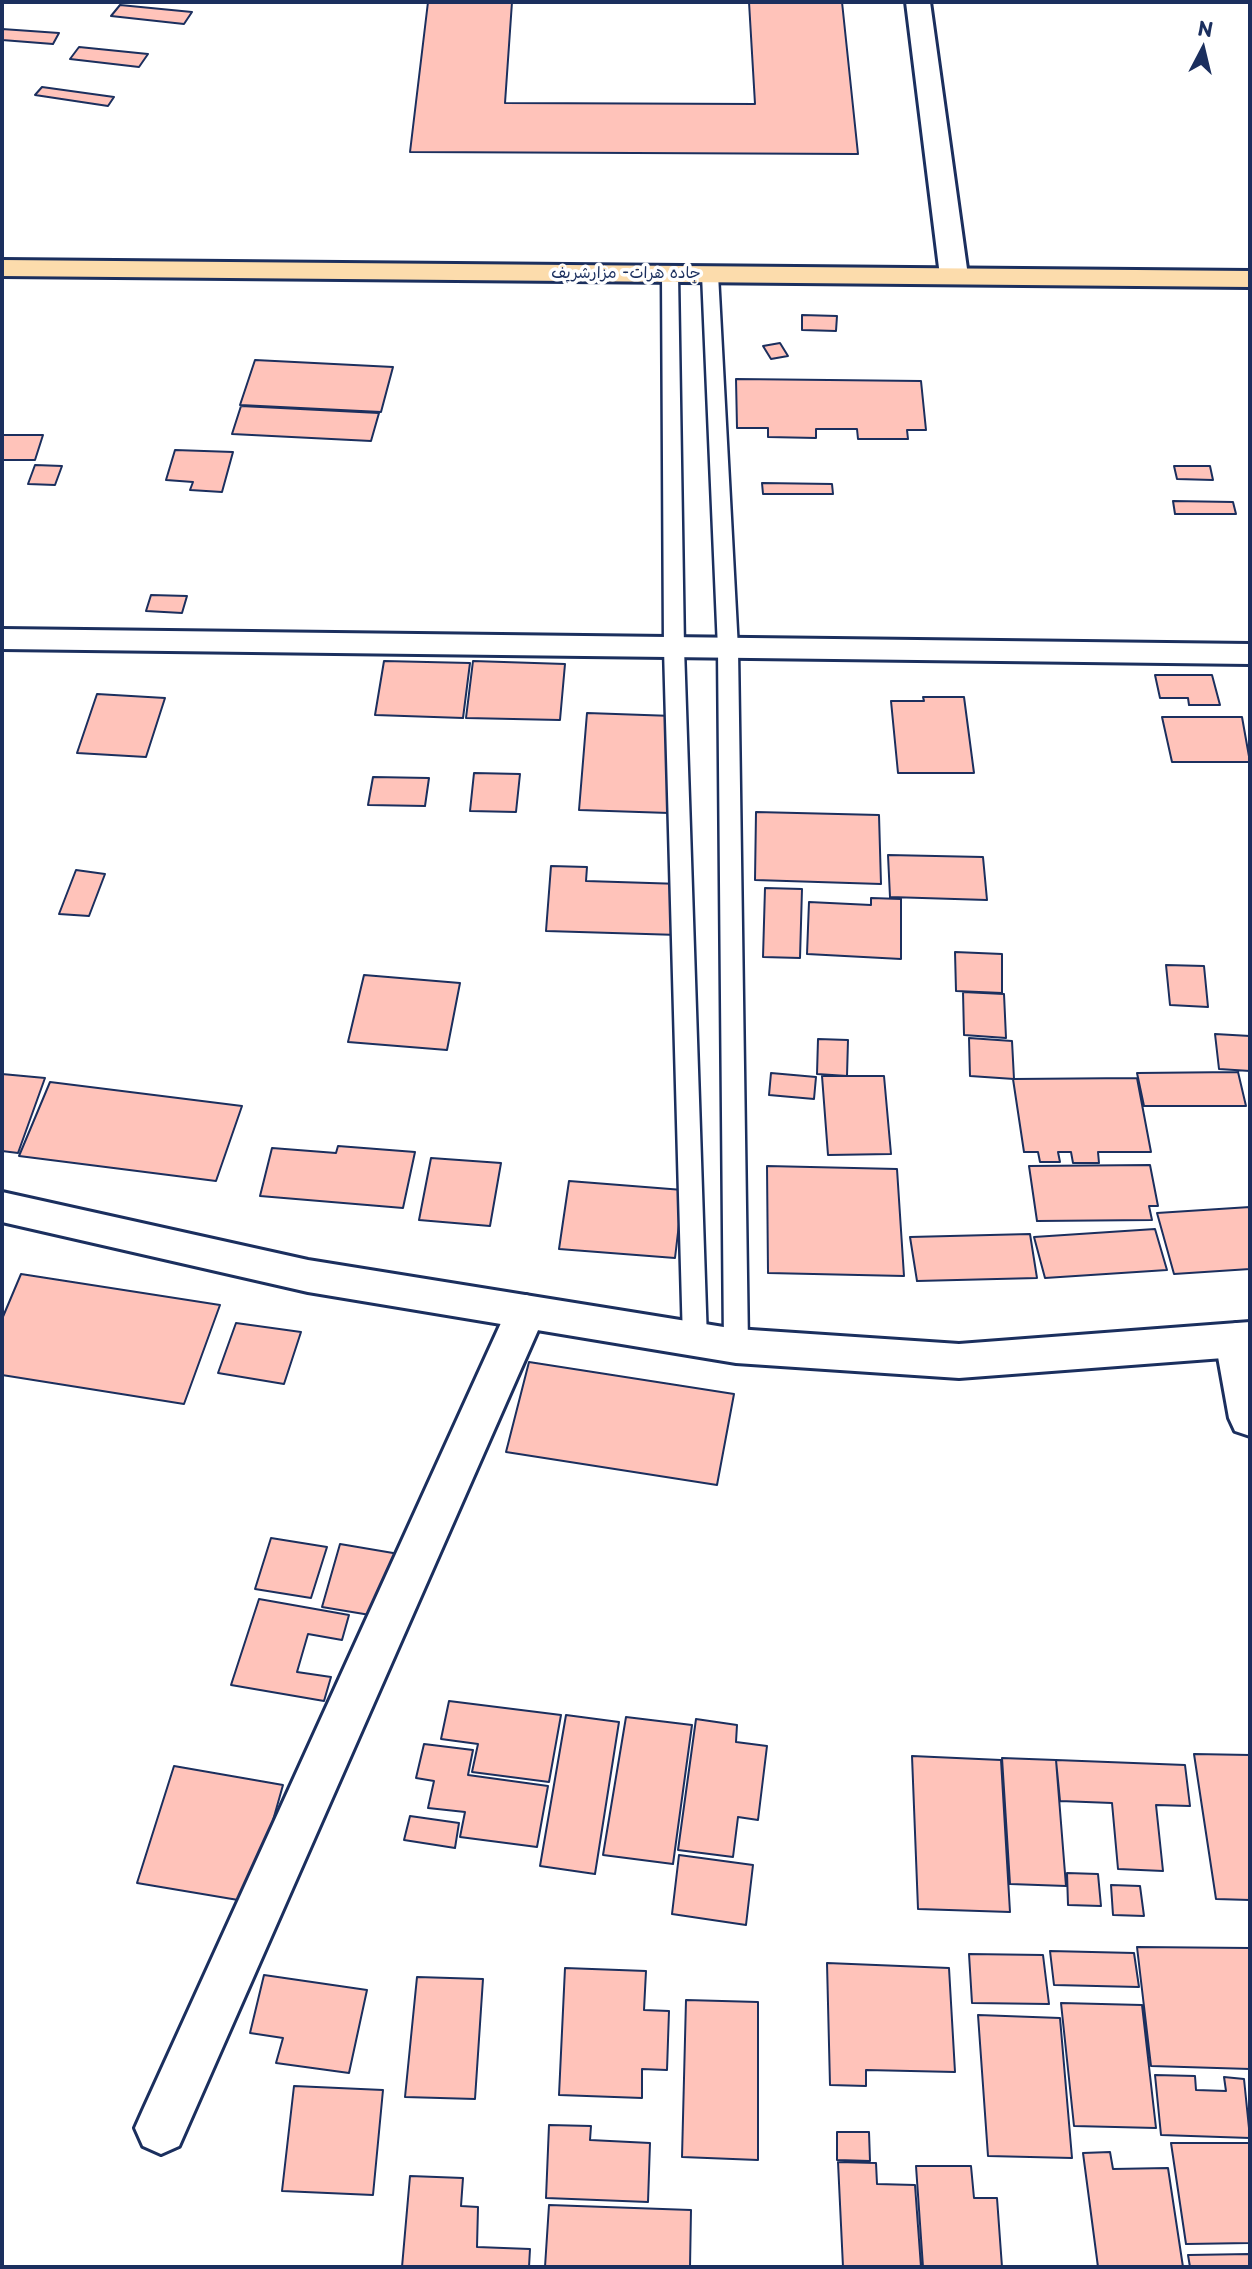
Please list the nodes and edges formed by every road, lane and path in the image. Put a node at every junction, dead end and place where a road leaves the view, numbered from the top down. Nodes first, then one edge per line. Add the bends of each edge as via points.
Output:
1 (918, 2) edge
2 (2, 268) edge
3 (670, 274) junction
4 (710, 274) junction
5 (954, 276) junction
6 (1250, 279) edge
7 (2, 639) edge
8 (674, 648) junction
9 (729, 649) junction
10 (1250, 654) edge
11 (2, 1207) edge
12 (526, 1312) junction
13 (1243, 1339) edge
14 (695, 1340) junction
15 (736, 1346) junction
16 (1250, 1418) edge
17 (160, 2128) dead end

1 - 5 street
2 - 3 highway, جاده هرات- مزارشریف
3 - 4 highway, جاده هرات- مزارشریف
3 - 8 lane
4 - 5 highway, جاده هرات- مزارشریف
4 - 9 lane
5 - 6 highway, جاده هرات- مزارشریف
7 - 8 street
8 - 9 street
8 - 14 lane
9 - 10 street
9 - 15 lane
11 - 12 street via 309,1276
12 - 14 street
12 - 17 street
13 - 15 street via 959,1362
13 - 16 street
14 - 15 street

